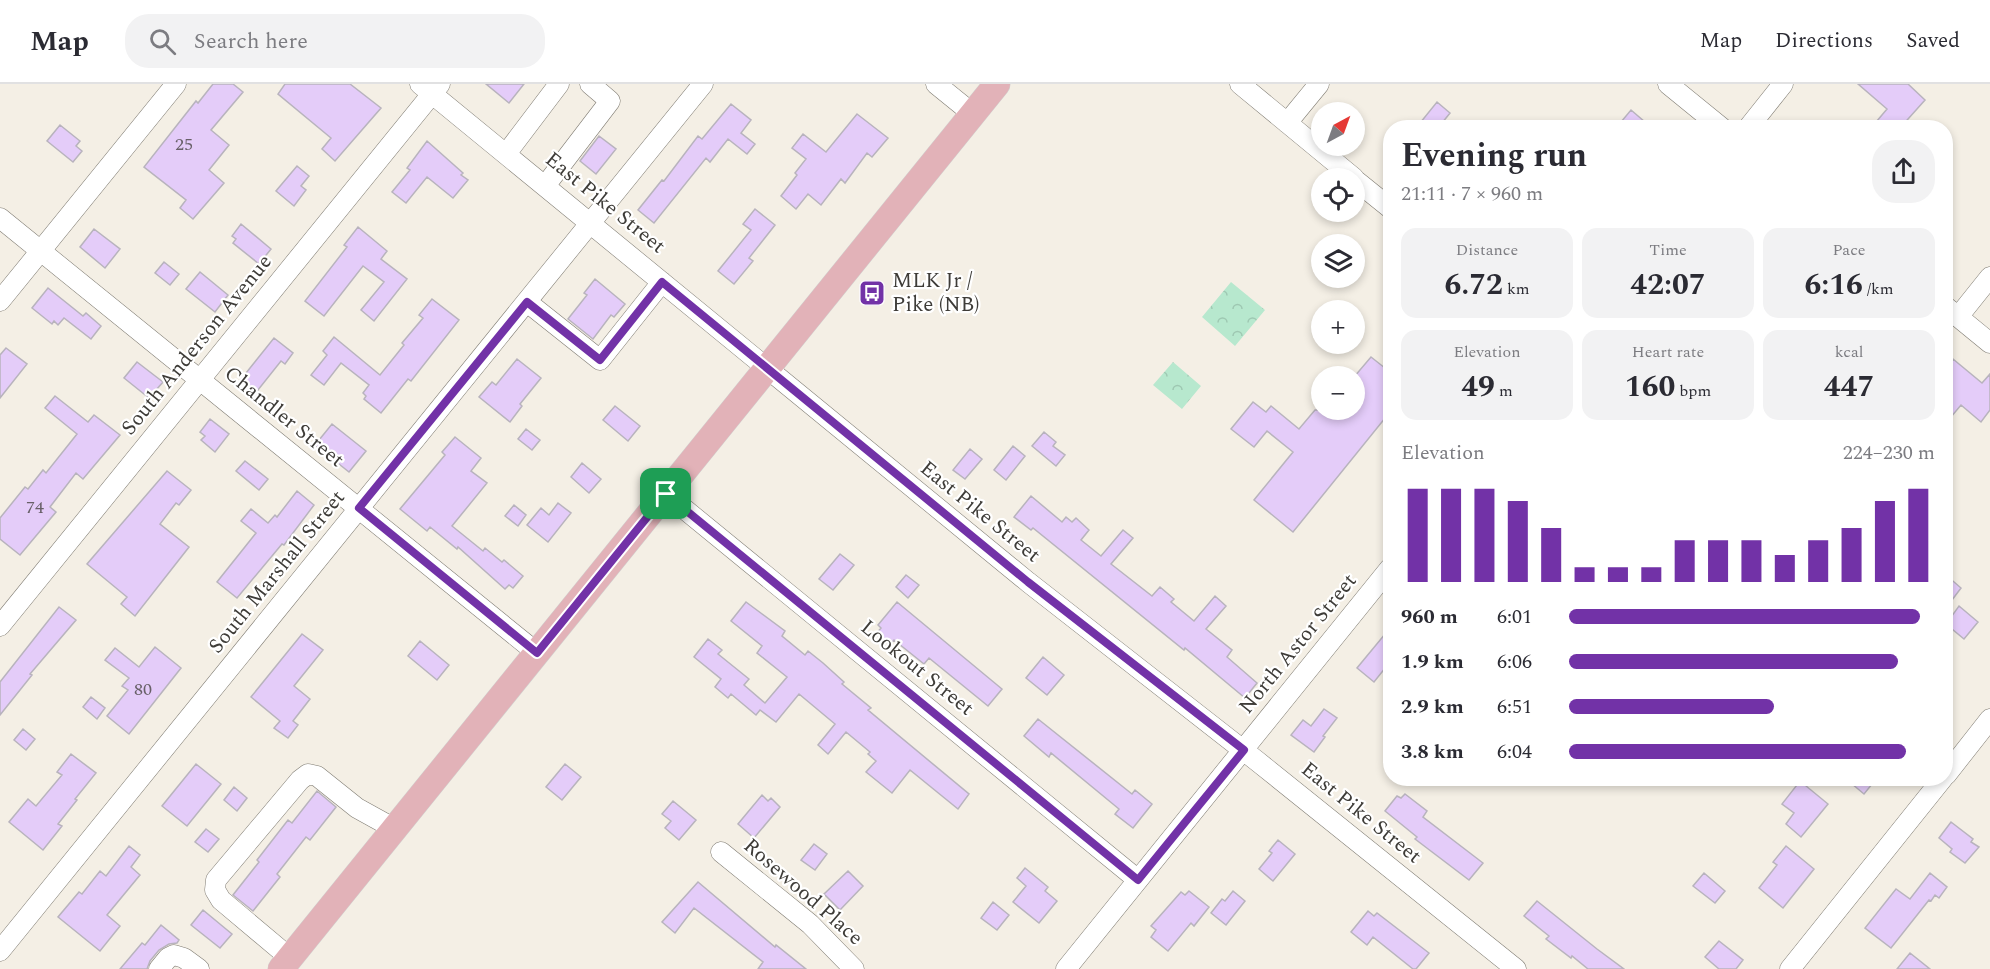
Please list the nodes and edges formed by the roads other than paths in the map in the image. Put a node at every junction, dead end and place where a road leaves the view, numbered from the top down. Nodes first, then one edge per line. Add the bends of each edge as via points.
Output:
1 (176, 84) edge
2 (559, 84) edge
3 (590, 84) edge
4 (703, 84) edge
5 (936, 84) edge
6 (997, 84) edge
7 (1240, 84) edge
8 (1319, 84) edge
9 (1668, 84) edge
10 (1783, 84) edge
11 (431, 87) edge
12 (973, 114) junction
13 (1712, 120) edge
14 (1754, 120) edge
15 (1287, 123) junction
16 (506, 154) junction
17 (1341, 168) edge
18 (545, 186) junction
19 (1365, 188) edge
20 (1383, 202) edge
21 (0, 218) edge
22 (591, 223) junction
23 (41, 251) junction
24 (1990, 278) edge
25 (662, 282) junction
26 (0, 301) edge
27 (527, 302) junction
28 (1953, 311) edge
29 (1953, 313) edge
30 (1990, 343) edge
31 (768, 368) junction
32 (200, 380) junction
33 (666, 494) junction
34 (359, 508) junction
35 (1383, 577) edge
36 (0, 626) edge
37 (537, 653) junction
38 (1990, 719) edge
39 (1244, 750) junction
40 (1953, 766) edge
41 (1937, 786) edge
42 (394, 829) junction
43 (721, 852) dead end
44 (1138, 880) junction
45 (0, 951) edge
46 (286, 964) edge
47 (159, 969) edge
48 (199, 969) edge
49 (854, 969) edge
50 (1066, 969) edge
51 (1516, 969) edge
52 (1790, 969) edge

1 - 23 street
2 - 16 street
3 - 18 street via 610,101
4 - 22 street, South Marshall Street
5 - 12 street
6 - 12 main road
7 - 15 street
8 - 15 street
9 - 13 street
10 - 14 street
11 - 16 street, East Pike Street
11 - 32 street, South Anderson Avenue
12 - 31 main road
15 - 17 street
16 - 18 street, East Pike Street
18 - 22 street, East Pike Street
19 - 20 street
21 - 23 street, Chandler Street
22 - 25 street, East Pike Street
22 - 27 street, South Marshall Street
23 - 26 street
23 - 32 street, Chandler Street
24 - 28 street
25 - 27 street via 600,360
25 - 31 street, East Pike Street
27 - 34 street, South Marshall Street
29 - 30 street
31 - 33 main road
31 - 39 street, East Pike Street via 1028,582
32 - 34 street, Chandler Street
32 - 36 street, South Anderson Avenue
33 - 37 main road
33 - 44 street, Lookout Street
34 - 37 street, Chandler Street
34 - 45 street, South Marshall Street
35 - 39 street, North Astor Street
37 - 42 main road
38 - 40 street
39 - 44 street, North Astor Street
39 - 51 street, East Pike Street
41 - 52 street
42 - 46 main road
42 - 46 street via 357,808 317,776 308,774 216,879 215,890 221,900
43 - 49 street, Rosewood Place via 810,924
44 - 50 street, North Astor Street
47 - 48 street via 174,955

